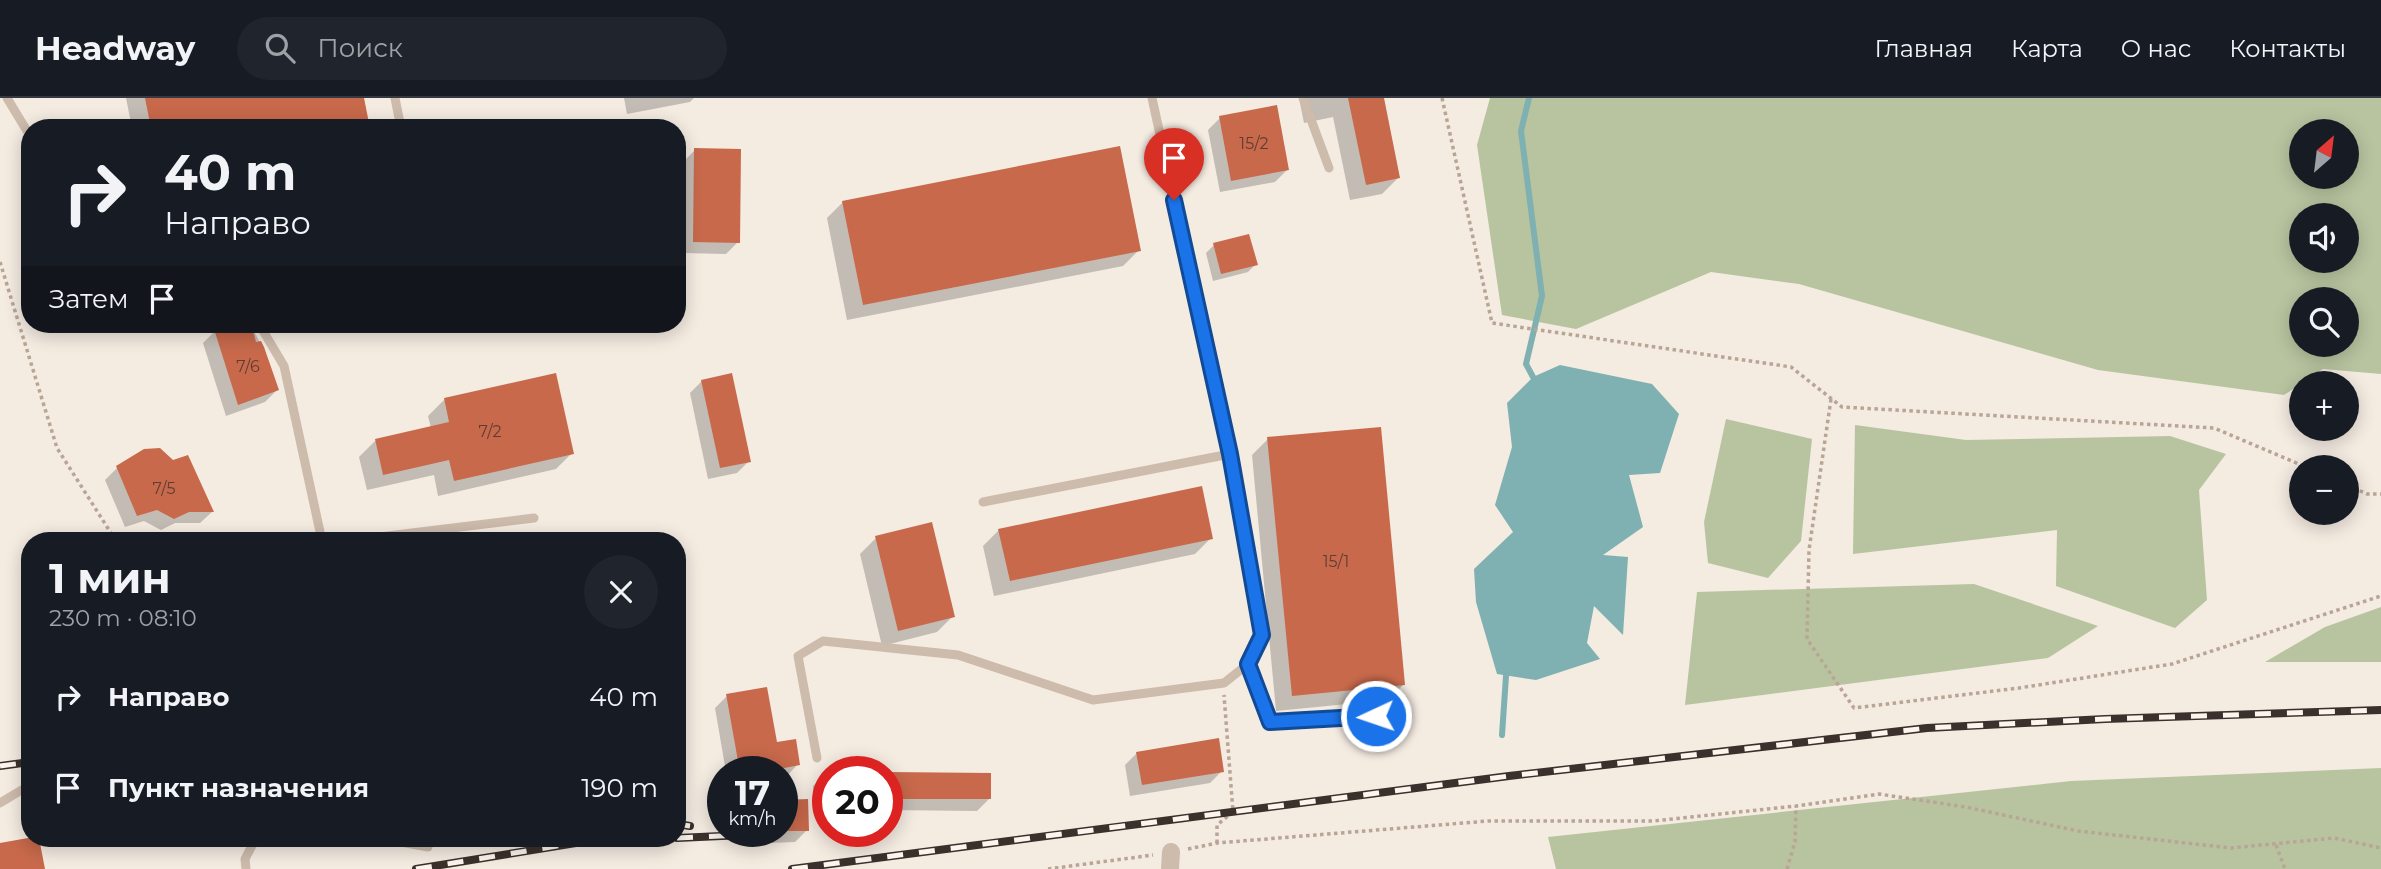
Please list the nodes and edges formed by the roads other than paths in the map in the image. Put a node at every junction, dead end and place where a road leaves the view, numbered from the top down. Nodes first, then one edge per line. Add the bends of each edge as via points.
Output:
1 (7, 98) edge
2 (395, 98) edge
3 (1152, 98) edge
4 (1303, 98) edge
5 (399, 119) edge
6 (21, 121) edge
7 (1329, 167) dead end
8 (264, 333) edge
9 (1230, 454) junction
10 (983, 502) dead end
11 (534, 518) dead end
12 (320, 532) edge
13 (420, 532) edge
14 (1248, 664) junction
15 (1376, 716) dead end
16 (817, 756) edge
17 (21, 790) edge
18 (0, 803) edge
19 (251, 847) edge
20 (246, 869) edge

1 - 6 lane
2 - 5 lane
3 - 9 lane
4 - 7 lane
8 - 12 lane via 284,366
9 - 10 lane
9 - 14 lane via 1262,635
11 - 13 lane
14 - 15 lane via 1270,722
14 - 16 lane via 1224,683 1093,699 958,655 823,641 798,656
17 - 18 lane
19 - 20 lane

